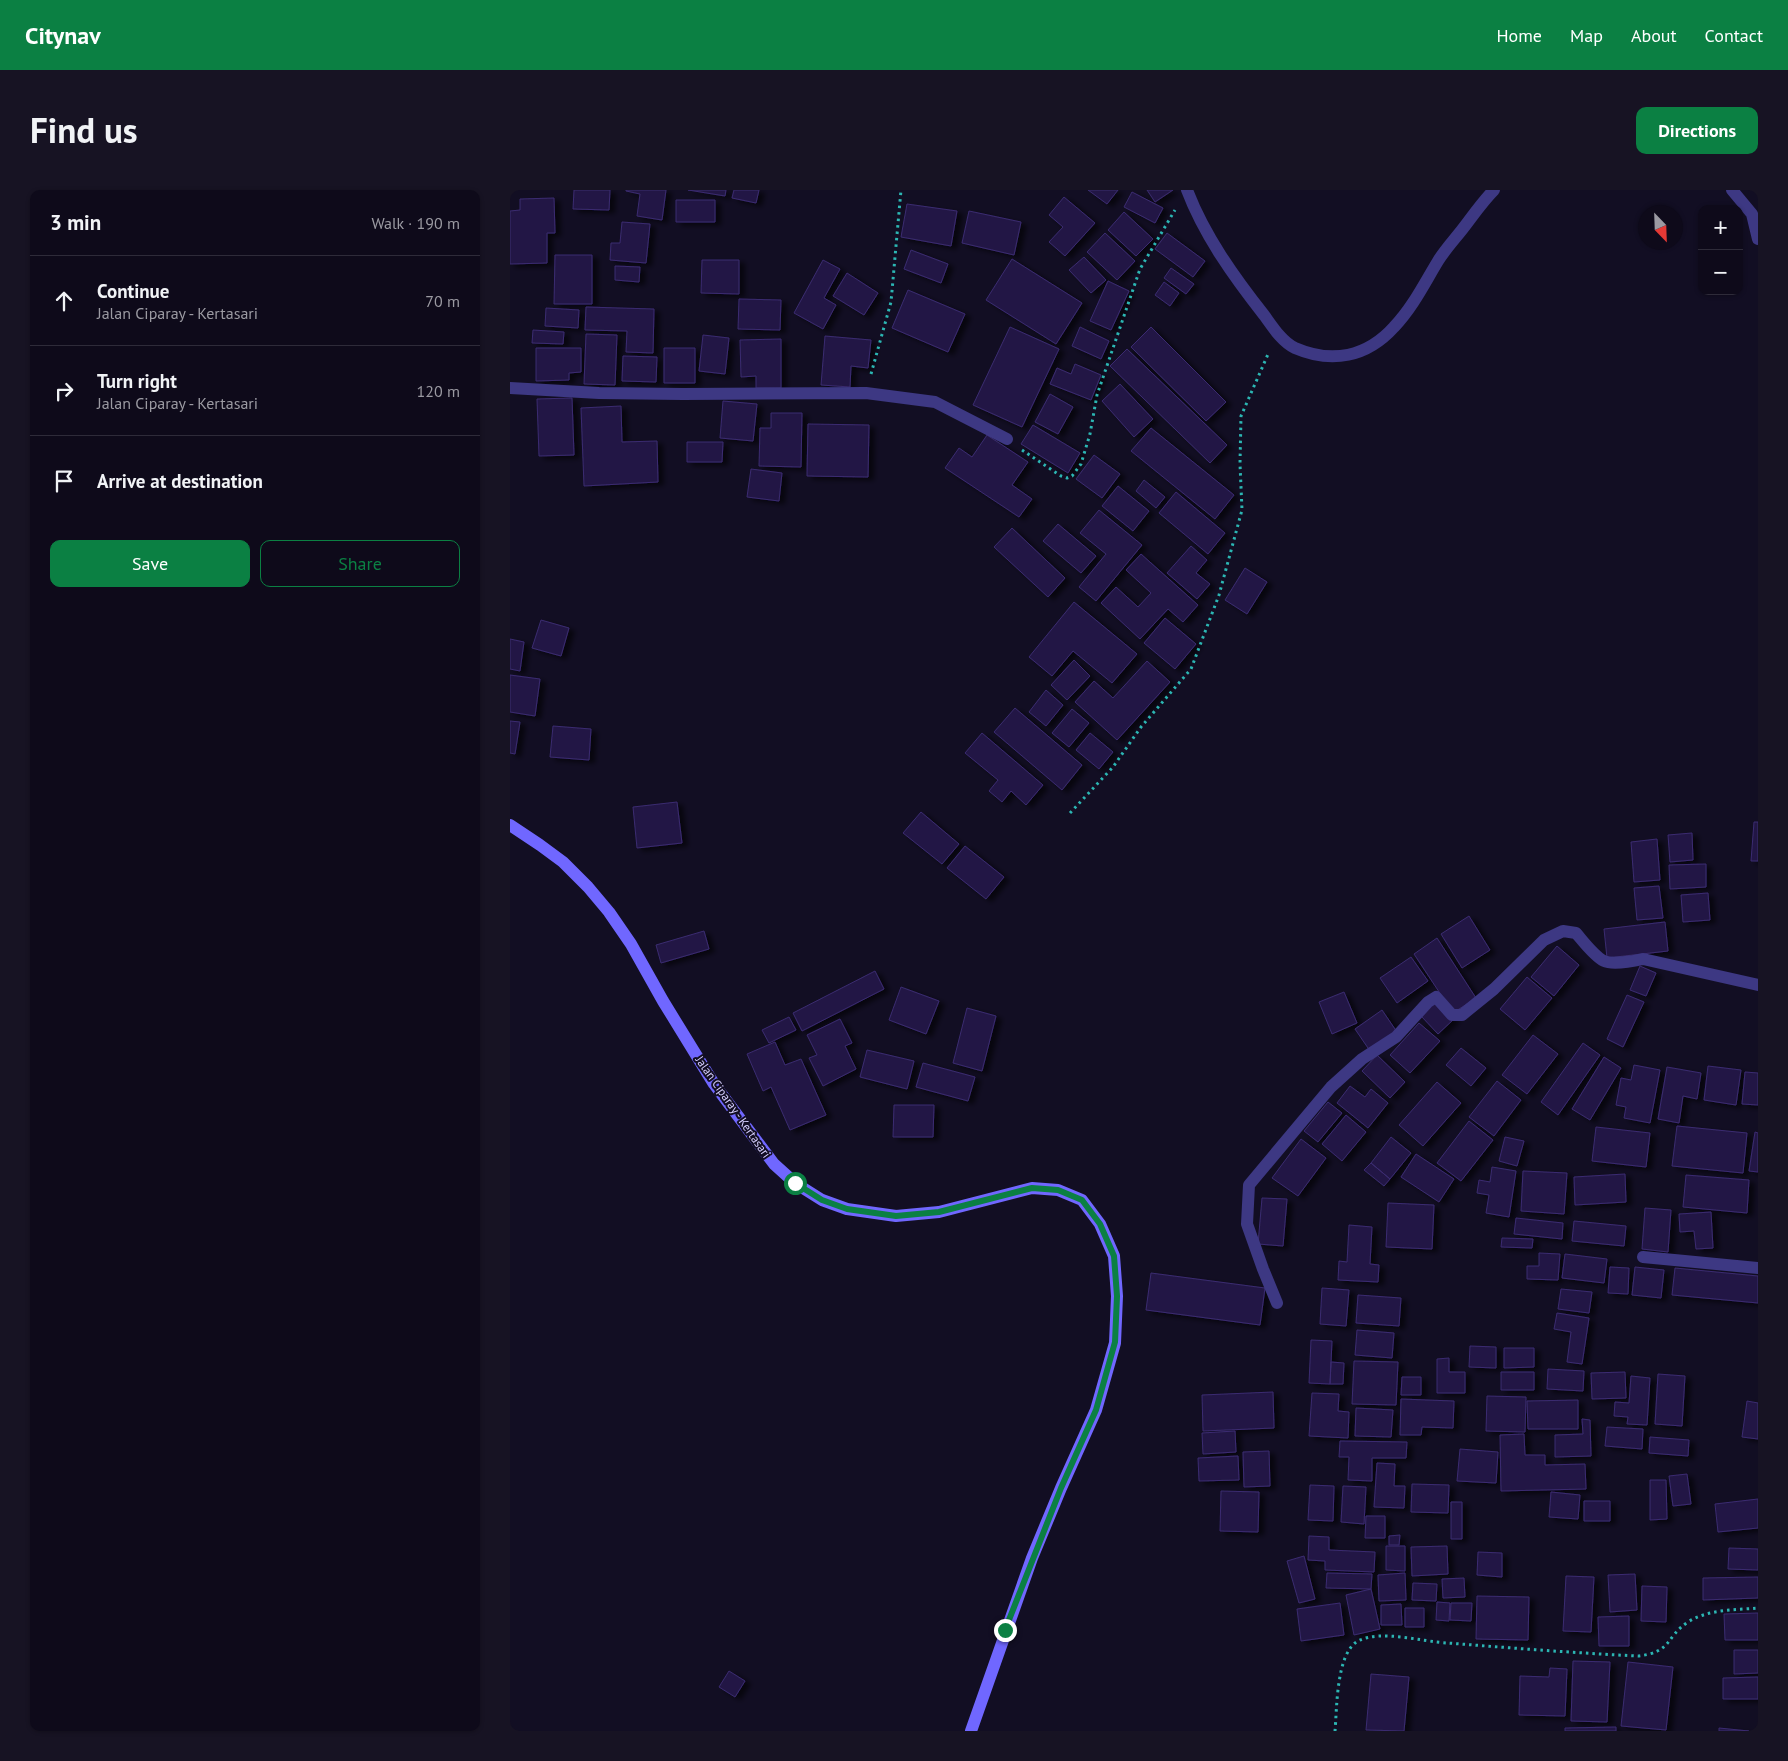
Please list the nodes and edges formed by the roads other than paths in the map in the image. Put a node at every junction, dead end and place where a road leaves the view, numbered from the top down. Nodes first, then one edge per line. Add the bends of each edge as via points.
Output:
1 (1187, 190) edge
2 (1494, 190) edge
3 (1732, 190) edge
4 (1758, 238) edge
5 (510, 388) edge
6 (1007, 439) road end
7 (510, 825) edge
8 (1758, 985) edge
9 (1643, 1257) dead end
10 (1758, 1268) edge
11 (1277, 1303) dead end
12 (971, 1731) edge

1 - 2 street via 1219,253 1278,333 1294,348 1328,357 1348,356 1371,347 1394,328 1423,289 1438,260
3 - 4 street via 1752,214
5 - 6 street via 646,394 866,393 935,402
7 - 12 main road, Jalan Ciparay - Kertasari via 563,862 609,912 714,1084 774,1164 795,1183 822,1200 847,1209 896,1216 939,1212 1032,1188 1058,1190 1082,1200 1100,1224 1114,1256 1117,1296 1115,1342 1096,1410 1032,1558
8 - 11 street via 1643,960 1604,961 1576,933 1563,931 1544,940 1462,1015 1452,1015 1436,997 1428,1002 1396,1037 1362,1059 1331,1087 1249,1185 1247,1224
9 - 10 street

